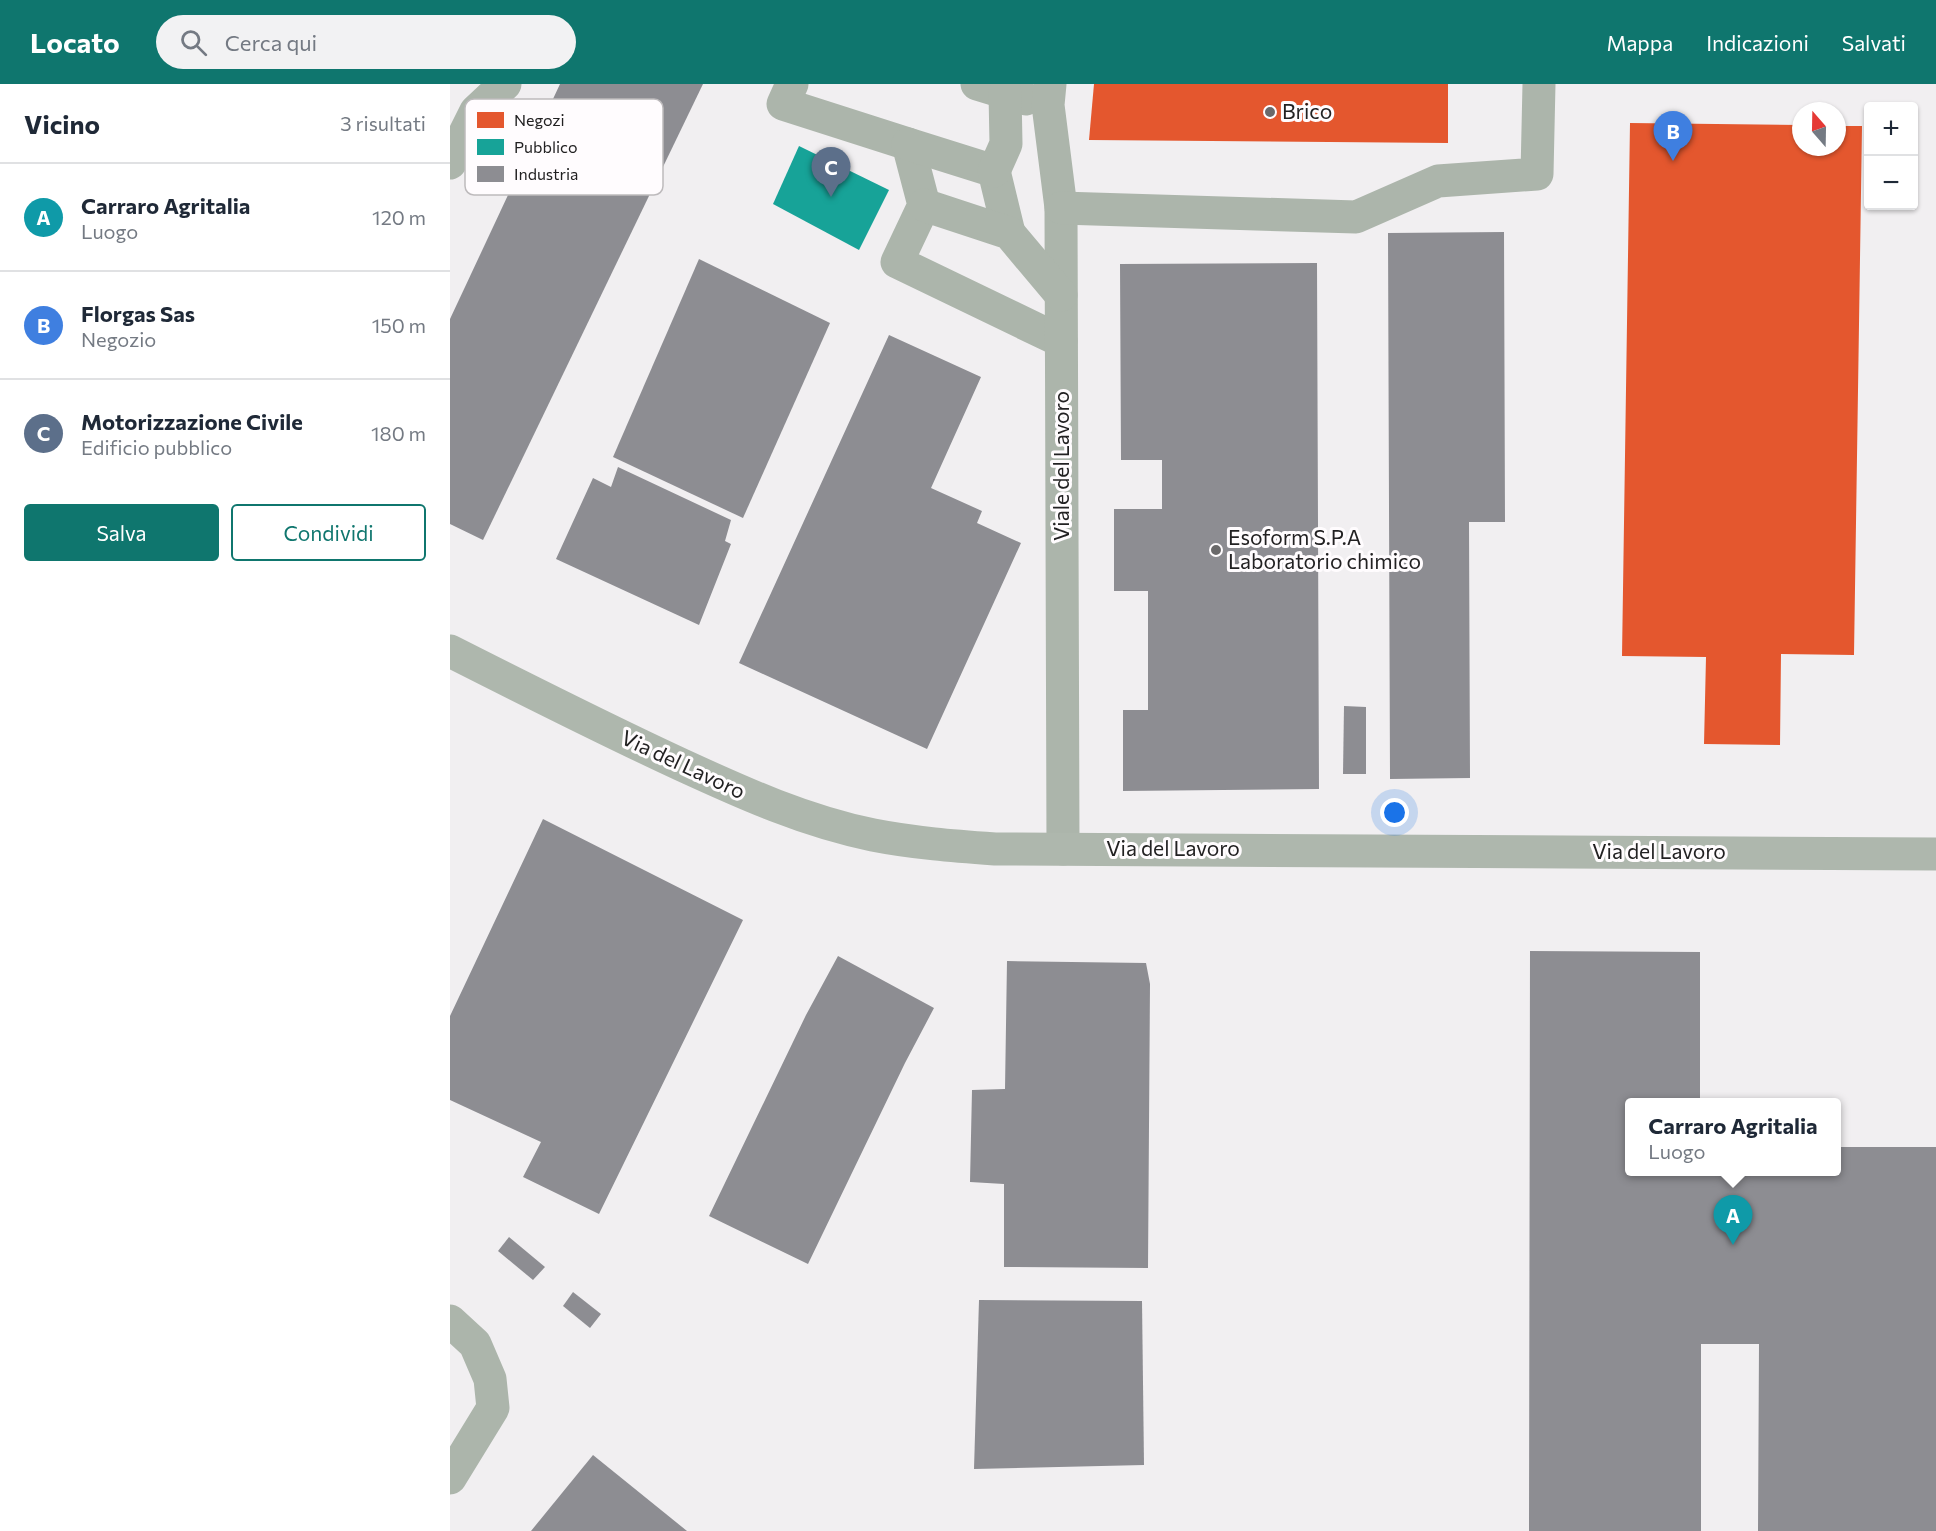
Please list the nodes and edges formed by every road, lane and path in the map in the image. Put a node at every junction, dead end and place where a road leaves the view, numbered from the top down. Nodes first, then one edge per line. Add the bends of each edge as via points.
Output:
1 (505, 84) edge
2 (792, 84) edge
3 (1539, 84) edge
4 (991, 88) edge
5 (1049, 94) edge
6 (489, 99) edge
7 (465, 133) edge
8 (908, 144) junction
9 (450, 163) edge
10 (994, 171) junction
11 (924, 205) junction
12 (1060, 208) junction
13 (1009, 232) junction
14 (1061, 294) junction
15 (1061, 341) junction
16 (450, 651) edge
17 (1063, 849) junction
18 (1936, 854) edge
19 (450, 1321) edge
20 (450, 1478) edge

1 - 6 street
2 - 8 street via 783,104
3 - 12 street via 1537,174 1438,181 1356,217
4 - 5 street
4 - 10 street via 1006,144
5 - 12 street, Viale del Lavoro
7 - 9 street
8 - 10 street
8 - 11 street
10 - 13 street
11 - 13 street
11 - 15 street via 897,262
12 - 14 street, Viale del Lavoro
13 - 14 street
14 - 15 street, Viale del Lavoro
15 - 17 street, Viale del Lavoro
16 - 17 main road, Via del Lavoro via 610,732 771,805 873,835 928,844
17 - 18 main road, Via del Lavoro
19 - 20 street via 475,1344 490,1379 493,1408

